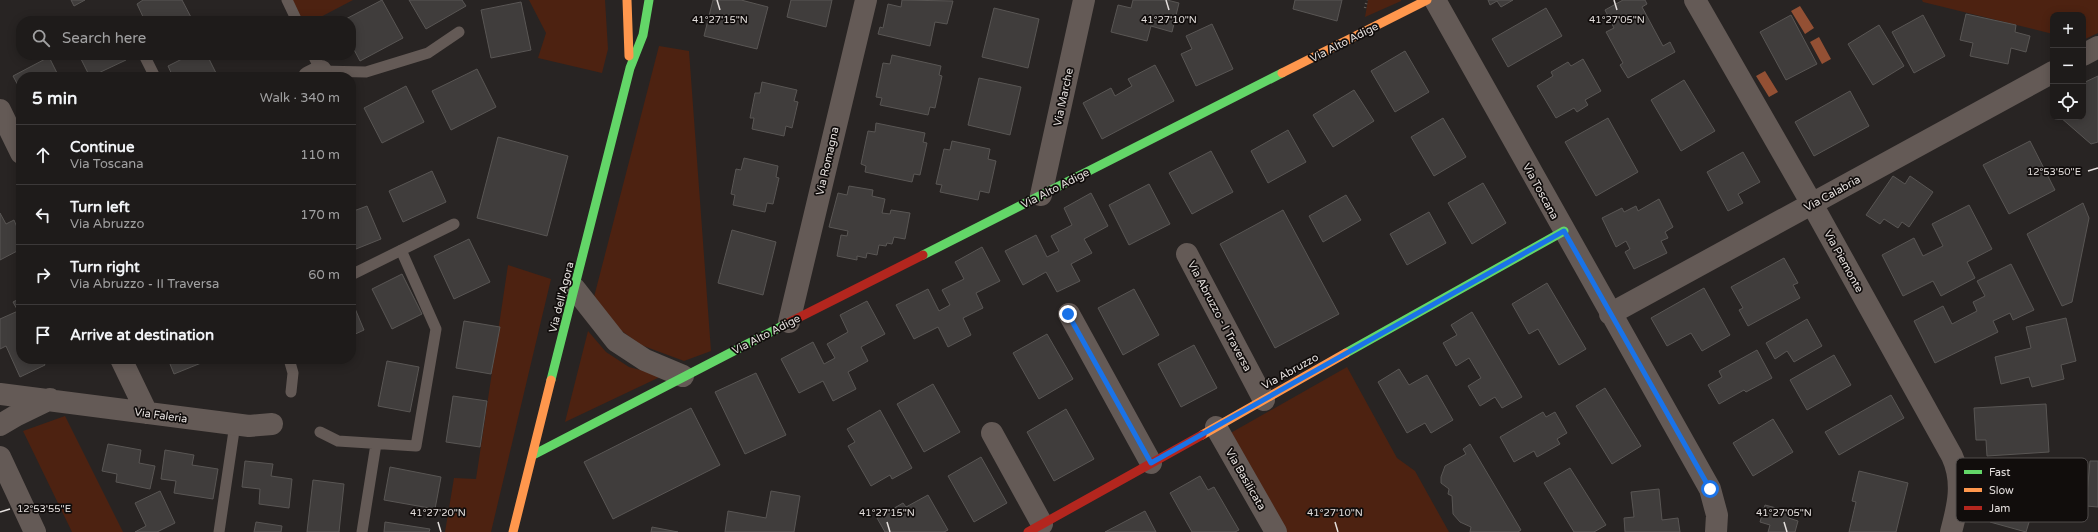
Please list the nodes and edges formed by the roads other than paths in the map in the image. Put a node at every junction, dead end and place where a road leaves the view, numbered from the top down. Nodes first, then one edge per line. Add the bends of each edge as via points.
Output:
1 (287, 0) edge
2 (627, 0) edge
3 (649, 0) edge
4 (866, 0) edge
5 (1084, 0) edge
6 (1427, 0) edge
7 (1435, 0) edge
8 (1695, 0) edge
9 (295, 16) edge
10 (459, 32) dead end
11 (2098, 47) edge
12 (2086, 53) edge
13 (146, 60) edge
14 (314, 68) edge
15 (630, 68) junction
16 (152, 72) edge
17 (2050, 74) edge
18 (0, 110) edge
19 (16, 143) edge
20 (1041, 195) junction
21 (1812, 204) junction
22 (454, 224) dead end
23 (1564, 231) junction
24 (402, 250) junction
25 (1187, 254) dead end
26 (356, 273) edge
27 (575, 288) junction
28 (1068, 314) dead end
29 (1610, 314) junction
30 (789, 322) junction
31 (123, 364) edge
32 (290, 364) edge
33 (683, 376) junction
34 (291, 392) dead end
35 (0, 394) edge
36 (50, 399) junction
37 (1264, 400) junction
38 (147, 413) junction
39 (235, 424) junction
40 (272, 424) dead end
41 (0, 426) edge
42 (1216, 426) junction
43 (320, 432) dead end
44 (992, 433) dead end
45 (376, 444) junction
46 (533, 455) junction
47 (0, 457) edge
48 (1151, 463) junction
49 (1956, 466) edge
50 (1956, 513) edge
51 (1035, 528) edge
52 (35, 532) edge
53 (219, 532) edge
54 (362, 532) edge
55 (513, 532) edge
56 (1276, 532) edge
57 (1716, 532) edge
58 (1951, 532) edge

1 - 9 lane
2 - 15 street, Via dell'Agora
3 - 15 street, Via dell'Agora via 642,35
4 - 30 street, Via Romagna
5 - 20 street, Via Marche
6 - 20 street, Via Alto Adige
7 - 23 street, Via Toscana
8 - 21 street, Via Piemonte
10 - 14 lane via 428,53 366,72
11 - 12 street
13 - 16 lane
15 - 27 street, Via dell'Agora
17 - 21 street, Via Calabria
18 - 19 street
20 - 30 street, Via Alto Adige
21 - 29 street, Via Calabria
21 - 49 street, Via Piemonte
22 - 24 lane
23 - 29 street, Via Toscana
23 - 37 street, Via Abruzzo
24 - 26 lane
24 - 45 lane via 436,329 416,446
25 - 37 street, Via Abruzzo - I Traversa
27 - 33 street via 616,341 645,360
27 - 46 street, Via dell'Agora
28 - 48 street
29 - 57 street, Via Toscana via 1710,489 1717,515
30 - 33 street, Via Alto Adige
31 - 38 street
32 - 34 lane via 293,373
33 - 46 street, Via Alto Adige
35 - 36 street, Via Faleria
36 - 38 street, Via Faleria
36 - 41 street
37 - 42 street, Via Abruzzo
38 - 39 street, Via Faleria
39 - 40 street, Via Faleria
39 - 53 lane
42 - 48 street, Via Abruzzo
42 - 56 street, Via Basilicata
43 - 45 lane via 338,441
44 - 51 street
45 - 54 lane
46 - 55 street, Via dell'Agora
47 - 52 street
48 - 51 street, Via Abruzzo
50 - 58 street, Via Piemonte

